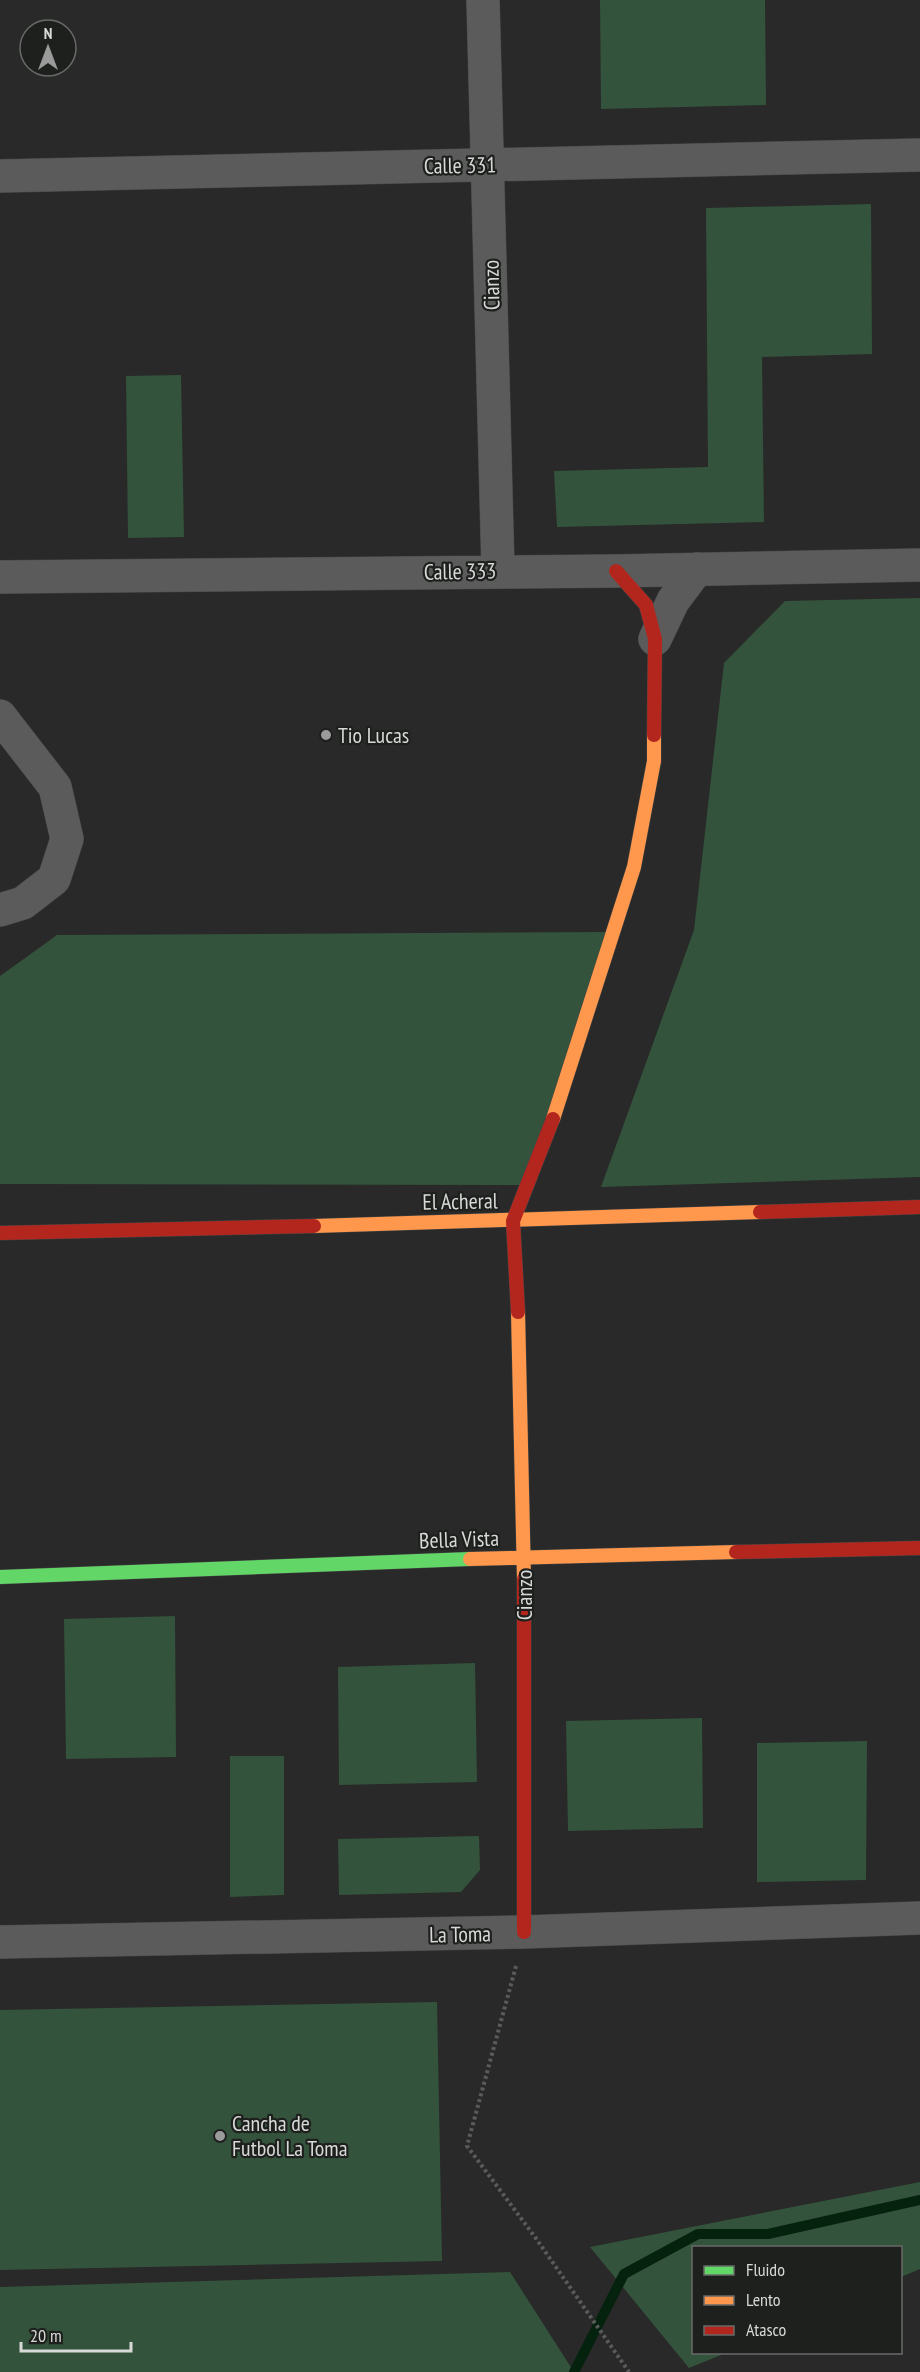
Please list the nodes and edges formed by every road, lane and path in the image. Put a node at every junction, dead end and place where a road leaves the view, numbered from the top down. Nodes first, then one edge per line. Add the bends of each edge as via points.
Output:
1 (483, 0) edge
2 (920, 155) edge
3 (488, 164) junction
4 (0, 176) edge
5 (920, 565) edge
6 (697, 569) junction
7 (498, 570) junction
8 (616, 571) junction
9 (0, 577) edge
10 (655, 639) junction
11 (0, 716) edge
12 (0, 910) edge
13 (920, 1207) edge
14 (513, 1221) junction
15 (0, 1233) edge
16 (920, 1548) edge
17 (524, 1557) junction
18 (0, 1576) edge
19 (920, 1918) edge
20 (524, 1932) junction
21 (0, 1942) edge
22 (629, 2372) edge

1 - 3 street, Cianzo
2 - 3 street, Calle 331
3 - 4 street, Calle 331
3 - 7 street, Cianzo
5 - 6 street, Calle 333
6 - 8 street, Calle 333
6 - 10 street via 673,601
7 - 8 street, Calle 333
7 - 9 street, Calle 333
8 - 10 street via 646,605
10 - 14 street via 654,761 634,867 552,1121
11 - 12 street via 55,787 67,839 54,879 23,903
13 - 14 street, El Acheral
14 - 15 street, El Acheral
14 - 17 street, Cianzo
16 - 17 street, Bella Vista
17 - 18 street, Bella Vista
17 - 20 street, Cianzo
19 - 20 street, La Toma
20 - 21 street, La Toma
20 - 22 path via 467,2146

